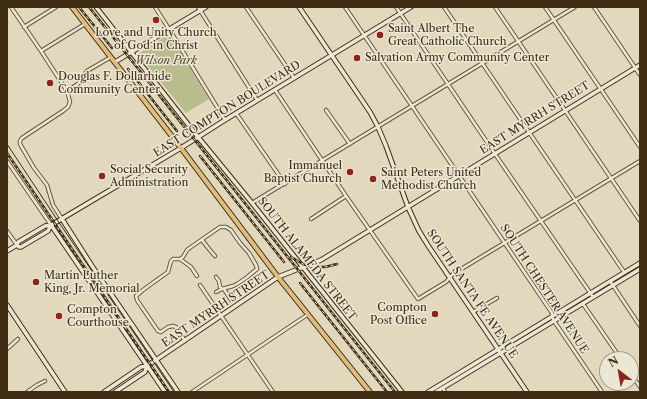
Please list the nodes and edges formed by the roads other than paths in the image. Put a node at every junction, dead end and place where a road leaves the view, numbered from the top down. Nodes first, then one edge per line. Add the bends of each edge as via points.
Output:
1 (10, 7) edge
2 (56, 7) edge
3 (72, 7) edge
4 (96, 7) edge
5 (155, 7) edge
6 (206, 7) edge
7 (246, 7) edge
8 (300, 7) edge
9 (345, 7) edge
10 (396, 7) edge
11 (411, 7) edge
12 (444, 7) edge
13 (495, 7) edge
14 (546, 7) edge
15 (575, 7) edge
16 (594, 7) edge
17 (199, 9) edge
18 (400, 14) junction
19 (554, 19) junction
20 (85, 24) junction
21 (24, 26) junction
22 (169, 29) junction
23 (364, 35) junction
24 (518, 41) junction
25 (41, 50) junction
26 (132, 52) junction
27 (332, 55) junction
28 (111, 57) junction
29 (115, 62) junction
30 (482, 63) junction
31 (640, 65) edge
32 (635, 68) junction
33 (640, 75) edge
34 (294, 78) junction
35 (448, 84) junction
36 (600, 89) junction
37 (275, 90) junction
38 (67, 91) junction
39 (257, 100) junction
40 (411, 106) junction
41 (326, 110) dead end
42 (565, 111) junction
43 (236, 113) junction
44 (225, 120) junction
45 (378, 127) junction
46 (530, 132) junction
47 (198, 137) junction
48 (350, 144) junction
49 (640, 147) edge
50 (181, 148) junction
51 (495, 154) junction
52 (322, 160) junction
53 (7, 161) edge
54 (640, 161) edge
55 (8, 166) edge
56 (459, 176) junction
57 (611, 178) junction
58 (285, 184) junction
59 (346, 196) junction
60 (576, 200) junction
61 (252, 203) junction
62 (408, 207) junction
63 (62, 219) junction
64 (311, 219) dead end
65 (541, 221) junction
66 (640, 221) edge
67 (51, 225) junction
68 (370, 230) junction
69 (7, 231) edge
70 (202, 240) junction
71 (505, 243) junction
72 (17, 245) junction
73 (7, 251) edge
74 (215, 256) dead end
75 (180, 259) junction
76 (640, 263) edge
77 (302, 268) junction
78 (640, 269) edge
79 (624, 272) junction
80 (197, 276) dead end
81 (216, 277) dead end
82 (278, 277) junction
83 (450, 278) junction
84 (610, 281) junction
85 (200, 285) dead end
86 (612, 285) junction
87 (223, 289) junction
88 (216, 292) dead end
89 (592, 295) junction
90 (497, 298) dead end
91 (231, 300) dead end
92 (583, 304) junction
93 (7, 305) edge
94 (473, 312) junction
95 (307, 315) junction
96 (221, 316) junction
97 (553, 319) junction
98 (640, 326) edge
99 (18, 339) dead end
100 (185, 341) junction
101 (7, 349) edge
102 (498, 349) junction
103 (615, 351) edge
104 (501, 353) junction
105 (247, 355) junction
106 (155, 361) junction
107 (147, 366) junction
108 (45, 381) dead end
109 (443, 388) junction
110 (27, 392) edge
111 (66, 392) edge
112 (104, 392) edge
113 (115, 392) edge
114 (165, 392) edge
115 (178, 392) edge
116 (192, 392) edge
117 (273, 392) edge
118 (370, 392) edge
119 (402, 392) edge
120 (428, 392) edge
121 (436, 392) edge
122 (446, 392) edge
123 (527, 392) edge
124 (602, 392) edge

1 - 21 street
2 - 21 street
3 - 20 main road
4 - 26 street, SOUTH ALAMEDA STREET
5 - 22 street
6 - 17 street
7 - 34 street
8 - 27 street, SOUTH SANTA FE AVENUE
9 - 23 street, SOUTH CHESTER AVENUE
10 - 18 street
11 - 18 street, EAST COMPTON BOULEVARD
12 - 30 street
13 - 24 street
14 - 19 street
15 - 19 street
16 - 32 street
17 - 22 street
17 - 39 street
18 - 23 street, EAST COMPTON BOULEVARD
18 - 35 street
19 - 24 street
19 - 36 street
20 - 25 street
20 - 28 main road
21 - 25 street
22 - 26 street
22 - 44 street
23 - 27 street, EAST COMPTON BOULEVARD
23 - 40 street, SOUTH CHESTER AVENUE
24 - 30 street
24 - 42 street
25 - 38 street
26 - 29 street
26 - 47 street, SOUTH ALAMEDA STREET
27 - 34 street, EAST COMPTON BOULEVARD
27 - 45 street, SOUTH SANTA FE AVENUE
28 - 29 main road
28 - 38 street via 87,71 78,84
29 - 50 main road
30 - 35 street
30 - 46 street
31 - 32 street, EAST MYRRH STREET
32 - 33 street
32 - 36 street, EAST MYRRH STREET
34 - 37 street, EAST COMPTON BOULEVARD
35 - 40 street
35 - 51 street
36 - 42 street, EAST MYRRH STREET
36 - 49 street
37 - 39 street, EAST COMPTON BOULEVARD
37 - 52 street
38 - 63 street via 70,102 68,107 20,141 47,186 53,205
39 - 43 street, EAST COMPTON BOULEVARD
40 - 45 street
40 - 56 street, SOUTH CHESTER AVENUE
41 - 48 street
42 - 46 street, EAST MYRRH STREET
42 - 57 street
43 - 44 street, EAST COMPTON BOULEVARD
43 - 58 street
44 - 47 street, EAST COMPTON BOULEVARD
45 - 48 street
45 - 62 street, SOUTH SANTA FE AVENUE
46 - 51 street, EAST MYRRH STREET
46 - 60 street
47 - 50 street, EAST COMPTON BOULEVARD
47 - 61 street, SOUTH ALAMEDA STREET
48 - 52 street
50 - 63 street, EAST COMPTON BOULEVARD
50 - 82 main road
51 - 56 street, EAST MYRRH STREET
51 - 65 street
52 - 58 street
52 - 59 street
53 - 55 street
54 - 57 street
55 - 67 street
56 - 62 street, EAST MYRRH STREET
56 - 71 street, SOUTH CHESTER AVENUE
57 - 60 street
57 - 66 street
58 - 61 street
59 - 64 street
59 - 68 street
60 - 65 street
60 - 79 street
61 - 77 street, SOUTH ALAMEDA STREET
62 - 68 street, EAST MYRRH STREET
62 - 83 street, SOUTH SANTA FE AVENUE via 419,231
63 - 67 street, EAST COMPTON BOULEVARD
63 - 106 street
65 - 71 street
65 - 89 street
67 - 72 street, EAST COMPTON BOULEVARD via 48,231 19,247
67 - 107 street
68 - 77 street, EAST MYRRH STREET via 321,260
68 - 83 street via 418,299
69 - 72 street
70 - 74 street
70 - 75 street via 187,250
70 - 87 street via 220,227 229,228 256,265 257,269 246,278
71 - 83 street
71 - 97 street, SOUTH CHESTER AVENUE via 552,313
72 - 73 street, EAST COMPTON BOULEVARD
75 - 80 street via 191,267
75 - 100 street via 173,259 168,272 136,296 158,331 176,327
76 - 79 street
77 - 82 street, EAST MYRRH STREET
77 - 119 street, SOUTH ALAMEDA STREET
78 - 86 street
79 - 84 street
81 - 87 street
82 - 95 main road
82 - 96 street, EAST MYRRH STREET
83 - 94 street, SOUTH SANTA FE AVENUE
84 - 86 street
84 - 89 street
85 - 96 street
86 - 89 street
86 - 98 street
87 - 88 street
87 - 91 street
89 - 92 street
89 - 97 street
90 - 94 street
92 - 97 street
92 - 103 street
93 - 111 street
94 - 102 street, SOUTH SANTA FE AVENUE
95 - 105 street
95 - 118 main road
96 - 100 street, EAST MYRRH STREET
96 - 105 street
97 - 102 street
97 - 104 street
97 - 124 street, SOUTH CHESTER AVENUE
99 - 101 street
100 - 106 street, EAST MYRRH STREET
102 - 104 street, SOUTH SANTA FE AVENUE
102 - 120 street
104 - 109 street
104 - 123 street, SOUTH SANTA FE AVENUE
105 - 116 street
105 - 117 street
106 - 107 street, EAST MYRRH STREET
106 - 115 street
107 - 112 street via 141,367
107 - 113 street via 145,372
107 - 114 street
108 - 110 street
109 - 121 street
109 - 122 street

